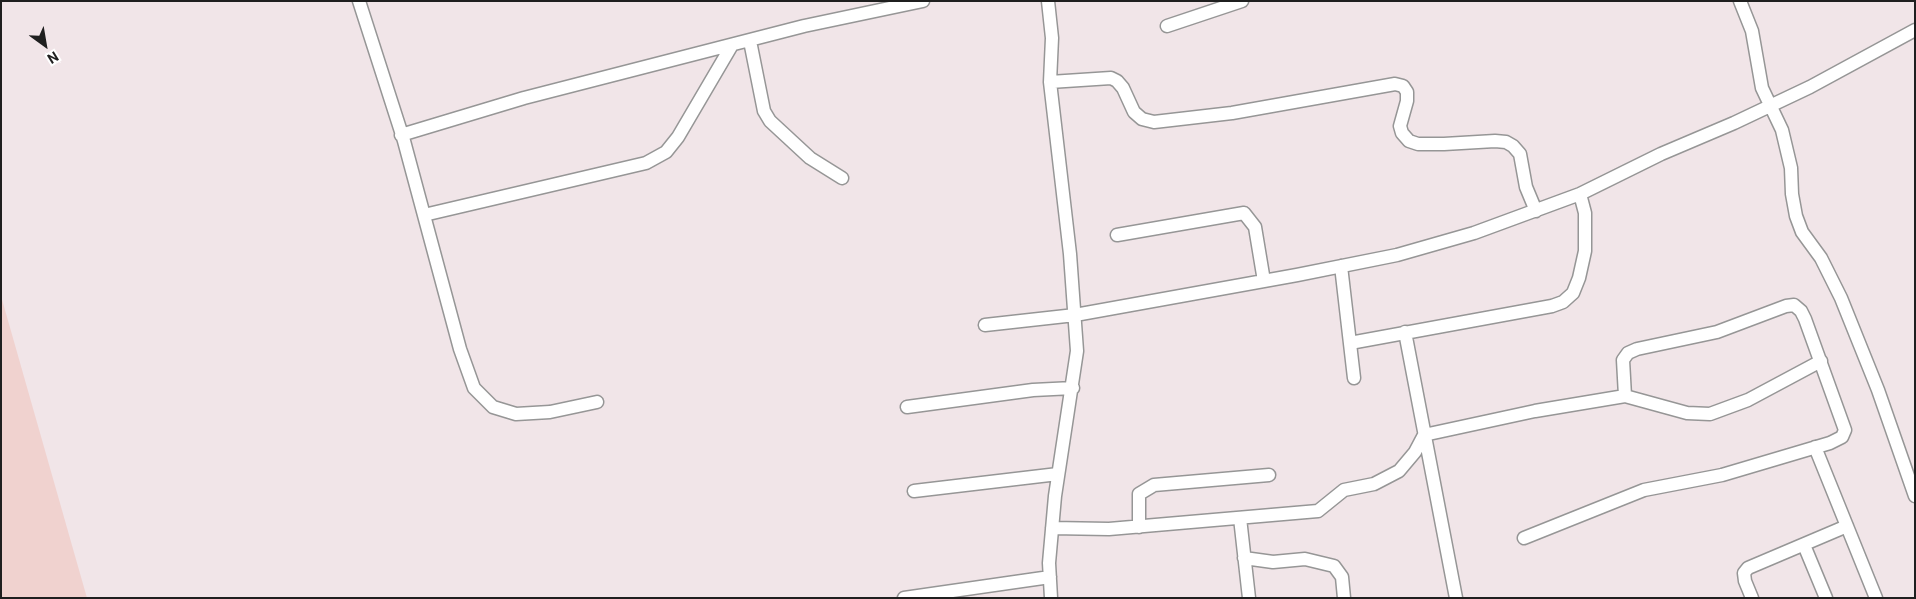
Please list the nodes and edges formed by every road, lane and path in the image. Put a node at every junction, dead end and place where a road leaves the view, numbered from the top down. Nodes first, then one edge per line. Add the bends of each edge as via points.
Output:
1 (359, 1) edge
2 (923, 1) edge
3 (1048, 1) edge
4 (1242, 1) edge
5 (1740, 1) edge
6 (1167, 26) dead end
7 (1915, 30) edge
8 (750, 40) junction
9 (732, 45) junction
10 (1050, 82) junction
11 (1771, 106) junction
12 (401, 135) junction
13 (842, 178) dead end
14 (1580, 194) junction
15 (1536, 211) junction
16 (424, 215) junction
17 (1117, 235) dead end
18 (1341, 266) junction
19 (1264, 281) junction
20 (1075, 315) junction
21 (985, 325) dead end
22 (1406, 332) junction
23 (1350, 343) junction
24 (1821, 360) junction
25 (1354, 378) dead end
26 (1072, 388) junction
27 (1625, 396) junction
28 (597, 402) dead end
29 (907, 407) dead end
30 (1424, 435) junction
31 (1815, 447) junction
32 (1058, 474) junction
33 (1269, 475) dead end
34 (914, 491) dead end
35 (1914, 492) edge
36 (1240, 518) junction
37 (1847, 526) junction
38 (1139, 527) junction
39 (1052, 528) junction
40 (1524, 538) dead end
41 (1804, 545) junction
42 (1244, 558) junction
43 (1050, 577) junction
44 (904, 598) edge
45 (1051, 598) edge
46 (1249, 598) edge
47 (1344, 598) edge
48 (1456, 598) edge
49 (1752, 598) edge
50 (1826, 598) edge
51 (1876, 598) edge

1 - 12 street
2 - 8 street
3 - 10 street via 1052,38
4 - 6 street
5 - 11 street via 1752,31 1762,88
7 - 11 street
8 - 9 street
8 - 13 street via 764,111 770,121 824,168
9 - 12 street via 524,98
9 - 16 street via 666,152 646,162
10 - 15 street via 1111,78 1123,88 1134,112 1142,120 1154,122 1232,113 1395,84 1407,92 1400,126 1409,141 1444,144 1495,140 1514,146 1520,154 1526,187
10 - 20 street
11 - 14 street
11 - 35 street via 1782,130 1791,168 1796,216 1841,298
12 - 16 street
14 - 15 street
14 - 22 street via 1585,213 1585,251 1573,293 1563,302
15 - 18 street via 1397,255
16 - 28 street via 460,349 474,388 493,407 516,414 550,412
17 - 19 street via 1244,212 1255,226
18 - 19 street
18 - 23 street
19 - 20 street
20 - 21 street
20 - 26 street via 1077,351
22 - 23 street
22 - 30 street
23 - 25 street
24 - 27 street via 1748,400 1710,414 1687,413
24 - 27 street via 1801,311 1794,306 1786,306 1717,332 1628,353 1623,360
24 - 31 street via 1845,430 1842,437
26 - 29 street
26 - 32 street
27 - 30 street
30 - 36 street via 1399,471 1374,484 1344,490 1318,511
30 - 48 street
31 - 37 street
31 - 40 street via 1722,475 1644,490
32 - 34 street
32 - 39 street
33 - 38 street via 1154,485 1139,494
36 - 38 street
36 - 42 street
37 - 41 street
37 - 51 street
38 - 39 street
39 - 43 street
41 - 49 street via 1748,568 1744,573 1745,581
41 - 50 street
42 - 46 street
42 - 47 street via 1274,562 1305,559 1334,566 1342,577
43 - 44 street
43 - 45 street

